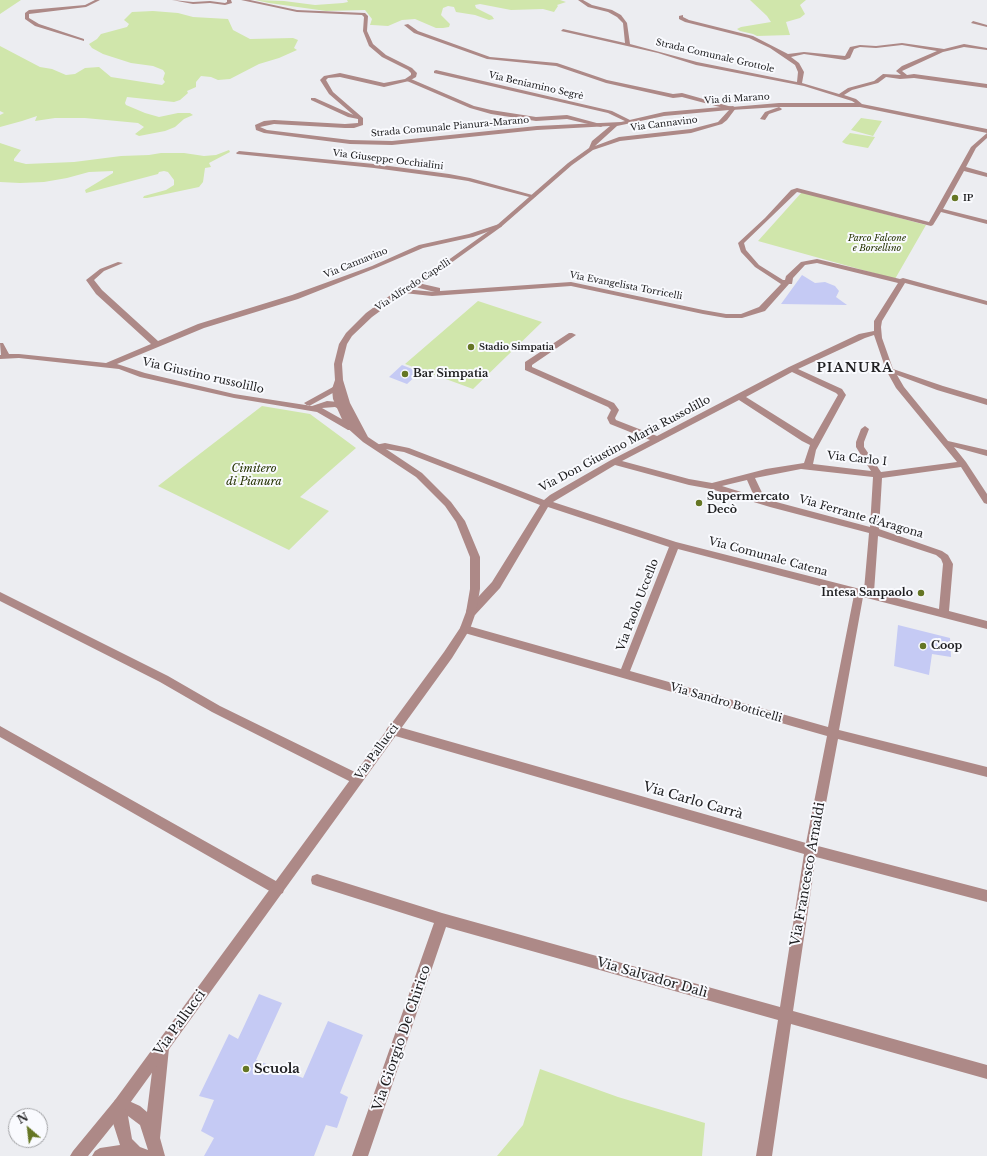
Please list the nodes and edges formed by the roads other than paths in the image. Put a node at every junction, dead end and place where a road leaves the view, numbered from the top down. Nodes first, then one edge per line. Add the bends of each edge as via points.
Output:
1 (98, 0) edge
2 (174, 0) edge
3 (229, 0) edge
4 (242, 0) edge
5 (580, 0) edge
6 (681, 16) dead end
7 (973, 22) dead end
8 (406, 25) dead end
9 (987, 26) edge
10 (564, 30) dead end
11 (82, 40) dead end
12 (628, 45) junction
13 (987, 49) edge
14 (942, 51) junction
15 (787, 56) junction
16 (436, 72) dead end
17 (906, 77) junction
18 (409, 80) dead end
19 (799, 84) junction
20 (987, 86) edge
21 (840, 95) junction
22 (313, 99) dead end
23 (779, 105) junction
24 (860, 105) junction
25 (732, 108) junction
26 (358, 117) junction
27 (763, 119) dead end
28 (631, 122) junction
29 (616, 124) junction
30 (601, 125) junction
31 (987, 131) edge
32 (987, 135) edge
33 (591, 149) junction
34 (239, 153) dead end
35 (962, 168) junction
36 (987, 175) edge
37 (533, 196) junction
38 (939, 210) junction
39 (987, 222) edge
40 (499, 226) junction
41 (120, 263) dead end
42 (783, 280) junction
43 (902, 281) junction
44 (414, 284) junction
45 (404, 291) junction
46 (453, 292) junction
47 (987, 303) edge
48 (877, 332) junction
49 (572, 335) dead end
50 (156, 344) junction
51 (0, 345) edge
52 (3, 357) edge
53 (108, 365) junction
54 (792, 369) junction
55 (890, 370) junction
56 (339, 386) junction
57 (739, 396) junction
58 (987, 402) edge
59 (338, 405) junction
60 (294, 406) junction
61 (312, 409) junction
62 (323, 411) junction
63 (355, 427) junction
64 (865, 429) dead end
65 (657, 439) junction
66 (946, 443) junction
67 (816, 444) junction
68 (378, 447) junction
69 (987, 453) edge
70 (614, 462) junction
71 (963, 464) junction
72 (808, 466) junction
73 (877, 474) junction
74 (750, 477) junction
75 (712, 486) junction
76 (761, 501) junction
77 (987, 501) edge
78 (545, 504) junction
79 (874, 531) junction
80 (675, 545) junction
81 (496, 585) junction
82 (476, 589) junction
83 (864, 594) junction
84 (0, 596) edge
85 (471, 612) junction
86 (944, 615) junction
87 (987, 626) edge
88 (465, 629) junction
89 (624, 674) junction
90 (392, 730) junction
91 (0, 731) edge
92 (833, 733) junction
93 (987, 772) edge
94 (357, 779) junction
95 (811, 850) junction
96 (317, 880) dead end
97 (278, 888) junction
98 (987, 896) edge
99 (442, 919) junction
100 (785, 1015) junction
101 (162, 1048) junction
102 (987, 1072) edge
103 (120, 1105) junction
104 (153, 1139) junction
105 (139, 1155) edge
106 (78, 1156) edge
107 (100, 1156) edge
108 (157, 1156) edge
109 (360, 1156) edge
110 (764, 1156) edge

1 - 11 street via 86,6 26,13 27,19 37,25
2 - 3 street via 193,4 224,4 230,3
4 - 26 street via 297,11 359,13 366,16 365,31 371,45 414,74 407,80 382,85 340,75 326,77 323,80 331,93
5 - 12 street via 590,6 614,13 623,20
6 - 15 street via 687,21 751,37
7 - 9 street
8 - 25 street via 416,32 489,58 557,65 606,80
10 - 12 street, Strada Comunale Grottole
12 - 19 street, Strada Comunale Grottole
13 - 14 street via 962,45
14 - 15 street via 902,44 856,46 845,58 804,53
14 - 17 street via 904,67 899,71
15 - 19 street via 801,72
16 - 28 street, Via Beniamino Segrè via 610,112
17 - 20 street
17 - 21 street via 884,75 878,80 854,87
18 - 30 street via 472,107 491,112 536,119 567,117
19 - 21 street, Strada Comunale Grottole
21 - 24 street, Strada Comunale Grottole
22 - 26 street via 350,116
23 - 24 street, Via di Marano
23 - 25 street, Via di Marano
23 - 27 street via 780,108 767,113
24 - 31 street
25 - 28 street, Via di Marano via 664,114
25 - 33 street, Via Cannavino via 720,123 691,131 619,139
26 - 30 street, Strada Comunale Pianura-Marano via 361,124 354,126 274,122 256,127 266,132 371,144 552,127
28 - 29 street, Via di Marano
29 - 30 street, Strada Comunale Pianura-Marano
29 - 33 street, Via Cannavino via 594,142
32 - 35 street via 974,147
33 - 37 street, Via Cannavino
34 - 37 street, Via Giuseppe Occhialini via 449,176
35 - 36 street
35 - 38 street
37 - 40 street, Via Cannavino
38 - 39 street
38 - 42 street via 931,224 801,190 793,191 741,243 743,251 761,269
40 - 44 street, Via Alfredo Capelli
40 - 50 street, Via Cannavino via 460,239 421,246 295,297 201,326
41 - 50 street via 102,270 90,280 99,292
42 - 43 street, Via Evangelista Torricelli via 804,263 817,261
42 - 46 street, Via Evangelista Torricelli via 762,309 742,316 703,312 571,284
43 - 47 street, Via Evangelista Torricelli
43 - 48 street via 878,321
44 - 45 street, Via Alfredo Capelli
44 - 46 street, Via Evangelista Torricelli
45 - 46 street, Via Evangelista Torricelli via 432,294
45 - 56 street, Via Alfredo Capelli via 369,315 349,335 339,356
48 - 54 street, Via Don Giustino Maria Russolillo via 862,336
48 - 55 street
49 - 65 street via 528,364 528,368 611,405 615,410 611,418 613,422
50 - 53 street, Via Cannavino
51 - 52 street
52 - 53 street, Via Giustino russolillo via 19,356
53 - 60 street, Via Giustino russolillo via 234,396
54 - 57 street, Via Don Giustino Maria Russolillo
54 - 67 street via 839,391 842,396
55 - 58 street
55 - 66 street via 908,397
56 - 59 street, Via Alfredo Capelli
56 - 60 street via 319,399
56 - 63 street, Via Alfredo Capelli
57 - 65 street, Via Don Giustino Maria Russolillo
57 - 67 street
59 - 61 street via 327,404
59 - 62 street
59 - 63 street, Via Alfredo Capelli
60 - 61 street, Via Giustino russolillo
61 - 62 street, Via Giustino russolillo
62 - 63 street
63 - 68 street, Via Alfredo Capelli via 366,440
64 - 73 street via 860,446
65 - 70 street, Via Don Giustino Maria Russolillo
66 - 69 street
66 - 71 street
67 - 72 street
68 - 78 street, Via Don Giustino Maria Russolillo via 406,450
68 - 82 street, Via Alfredo Capelli via 419,475 448,504 460,522 475,557
70 - 75 street, Via Carlo I
70 - 78 street, Via Don Giustino Maria Russolillo
71 - 73 street, Via Carlo I via 887,475
71 - 77 street
72 - 73 street, Via Carlo I
72 - 74 street, Via Carlo I
73 - 79 street, Via Francesco Arnaldi
74 - 75 street, Via Carlo I
74 - 76 street
75 - 76 street, Via Ferrante d'Aragona
76 - 79 street, Via Ferrante d'Aragona
78 - 80 street, Via Comunale Catena
78 - 81 street, Via Pallucci
79 - 83 street, Via Francesco Arnaldi
79 - 86 street, Via Ferrante d'Aragona via 936,551 944,557 948,564
80 - 83 street, Via Comunale Catena
80 - 89 street, Via Paolo Uccello
81 - 82 street
81 - 85 street, Via Pallucci
82 - 85 street, Via Pallucci
83 - 86 street, Via Comunale Catena
83 - 92 street, Via Francesco Arnaldi
84 - 94 street via 164,679 216,709
85 - 88 street, Via Pallucci
86 - 87 street, Via Comunale Catena
88 - 89 street, Via Sandro Botticelli
88 - 90 street, Via Pallucci
89 - 92 street, Via Sandro Botticelli
90 - 94 street, Via Pallucci
90 - 95 street, Via Carlo Carrà
91 - 97 street
92 - 93 street, Via Sandro Botticelli
92 - 95 street, Via Francesco Arnaldi
94 - 97 street, Via Pallucci
95 - 98 street, Via Carlo Carrà
95 - 100 street, Via Francesco Arnaldi
96 - 99 street, Via Salvador Dalì
97 - 101 street, Via Pallucci
99 - 100 street, Via Salvador Dalì
99 - 109 street, Via Giorgio De Chirico
100 - 102 street, Via Salvador Dalì
100 - 110 street, Via Francesco Arnaldi
101 - 103 street, Via Pallucci
101 - 104 street
103 - 104 street via 135,1111 144,1120
103 - 105 street via 124,1137 127,1144
103 - 106 street, Via Pallucci
104 - 108 street
105 - 107 street

